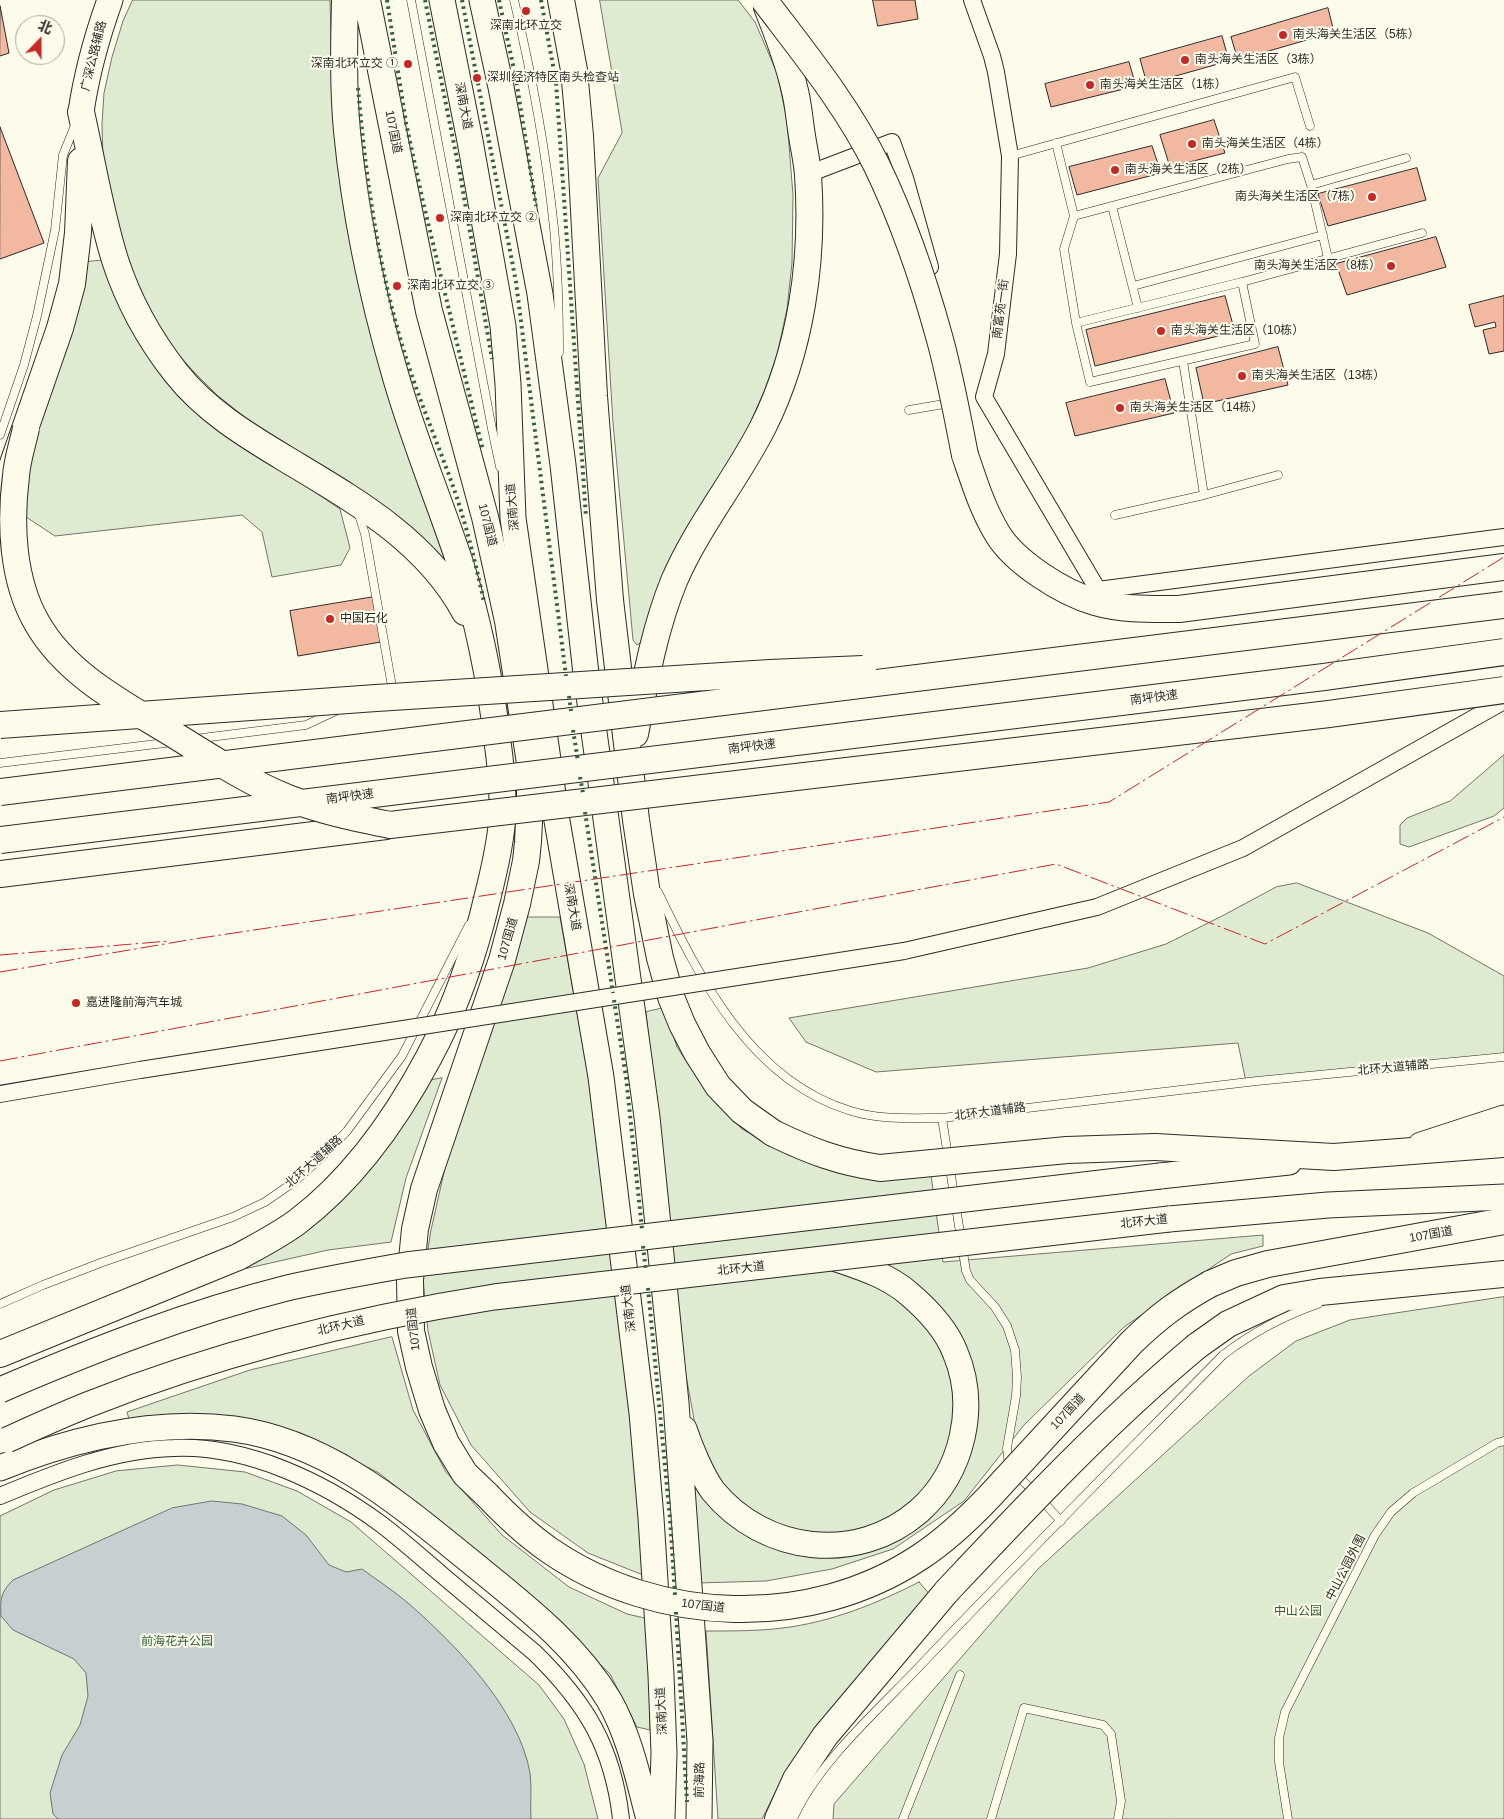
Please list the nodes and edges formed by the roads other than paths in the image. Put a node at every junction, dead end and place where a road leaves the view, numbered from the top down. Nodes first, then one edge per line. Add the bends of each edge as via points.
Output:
1 (110, 0) edge
2 (345, 0) edge
3 (367, 0) edge
4 (411, 0) edge
5 (442, 0) edge
6 (482, 0) edge
7 (514, 0) edge
8 (561, 0) edge
9 (764, 0) edge
10 (972, 0) edge
11 (81, 112) junction
12 (1310, 126) dead end
13 (1056, 143) junction
14 (1010, 156) junction
15 (1406, 158) dead end
16 (808, 174) junction
17 (1310, 185) junction
18 (1112, 206) junction
19 (1074, 216) junction
20 (1422, 233) dead end
21 (1323, 235) junction
22 (1328, 258) junction
23 (1242, 282) junction
24 (1132, 286) junction
25 (1138, 308) junction
26 (1076, 323) junction
27 (560, 361) dead end
28 (1183, 362) junction
29 (560, 380) dead end
30 (984, 397) junction
31 (962, 401) junction
32 (909, 410) dead end
33 (26, 428) junction
34 (0, 435) edge
35 (563, 465) junction
36 (1278, 475) dead end
37 (345, 494) junction
38 (1204, 495) junction
39 (0, 502) edge
40 (1115, 515) dead end
41 (513, 518) junction
42 (1504, 537) edge
43 (1504, 567) edge
44 (1504, 605) edge
45 (481, 644) junction
46 (1504, 652) edge
47 (1004, 667) junction
48 (481, 682) junction
49 (1504, 690) edge
50 (393, 692) junction
51 (1504, 701) edge
52 (0, 725) edge
53 (528, 746) junction
54 (0, 763) edge
55 (631, 777) junction
56 (0, 792) edge
57 (556, 815) junction
58 (636, 820) junction
59 (390, 825) junction
60 (0, 840) edge
61 (495, 869) junction
62 (0, 874) edge
63 (653, 880) dead end
64 (656, 888) dead end
65 (475, 912) dead end
66 (471, 920) dead end
67 (1504, 1057) edge
68 (0, 1094) edge
69 (942, 1118) junction
70 (1504, 1118) edge
71 (1504, 1144) edge
72 (1399, 1152) junction
73 (1334, 1157) junction
74 (1504, 1198) edge
75 (1504, 1221) edge
76 (834, 1258) junction
77 (1504, 1274) edge
78 (1390, 1286) junction
79 (1336, 1299) dead end
80 (1328, 1301) dead end
81 (0, 1304) edge
82 (0, 1354) edge
83 (0, 1390) edge
84 (676, 1403) junction
85 (1504, 1441) edge
86 (3, 1442) edge
87 (0, 1468) edge
88 (0, 1496) edge
89 (1061, 1521) junction
90 (960, 1676) dead end
91 (621, 1819) edge
92 (649, 1819) edge
93 (662, 1819) edge
94 (699, 1819) edge
95 (778, 1819) edge
96 (793, 1819) edge
97 (903, 1819) edge
98 (991, 1819) edge
99 (1118, 1819) edge
100 (1288, 1819) edge

1 - 11 main road, 广深公路辅路 via 87,74
2 - 45 highway via 347,130 365,252 395,375 460,566
3 - 53 highway, 107国道 via 426,302 485,517 508,621
4 - 41 lane via 492,429
5 - 41 main road, 深南大道 via 503,326
6 - 35 main road via 540,294
7 - 27 lane via 533,89 551,207
8 - 55 highway via 574,70 580,136 601,492
9 - 16 highway via 794,88
9 - 43 highway, bridge via 847,113 876,165 921,275 940,338 965,455 979,497 998,534 1026,565 1059,587 1095,602 1138,609 1179,609
10 - 14 street, 南富苑一街 via 996,72
11 - 33 highway via 81,188 72,284
11 - 34 lane via 63,155 46,279 24,364
11 - 37 highway via 115,260 130,299 176,374 203,402 234,426
12 - 13 lane via 1294,77
13 - 14 lane
13 - 19 lane
14 - 30 street, 南富苑一街 via 1004,287 996,354
15 - 17 lane
16 - 31 street via 892,142 921,234
16 - 55 highway via 806,272 792,352 763,427 691,549 662,614 635,735
17 - 18 lane via 1302,157
17 - 21 lane
18 - 19 lane
18 - 24 lane
19 - 26 lane via 1064,249
20 - 22 lane
21 - 22 lane
21 - 24 lane
22 - 23 lane
23 - 25 lane
23 - 28 lane via 1255,344
24 - 25 lane
25 - 26 lane
26 - 28 lane via 1090,382
28 - 38 lane
29 - 35 lane
30 - 31 street
30 - 42 street via 1098,590
31 - 32 lane
33 - 39 highway, bridge
33 - 59 highway, bridge via 16,474 13,509 15,550 22,589 36,623 60,654 101,690 236,773 288,798
35 - 84 main road via 587,684 647,1117
36 - 38 lane
37 - 45 highway via 422,553 461,605
37 - 50 lane via 360,516 366,534
38 - 40 lane
41 - 57 main road, 深南大道
44 - 47 highway, bridge
45 - 48 highway
46 - 60 highway, 南坪快速, bridge
47 - 52 highway, bridge via 770,673
47 - 56 highway, bridge
48 - 50 lane
48 - 61 highway via 495,722 503,795
49 - 59 highway, bridge via 1329,714
50 - 54 lane via 364,698 317,721 295,727
51 - 68 street, bridge via 1243,848 1097,907 904,951
53 - 57 highway
53 - 75 highway, 107国道, bridge via 530,810 522,883 502,960 424,1189 415,1229 410,1280 411,1331 432,1410 446,1443 465,1474 550,1551 602,1579 659,1600 719,1609 783,1607 842,1595 920,1557 959,1526 1132,1342 1183,1299 1236,1273 1268,1264
55 - 58 highway
57 - 93 main road, 深南大道 via 601,1077 642,1413 661,1684
58 - 63 lane
58 - 73 highway, bridge via 660,958 682,1024 718,1086 742,1111 773,1133 803,1148 855,1165 880,1168 1067,1150 1155,1147
59 - 62 highway
61 - 65 lane
61 - 82 highway via 472,956 439,1038 415,1083 370,1151 329,1194 296,1222 238,1257
64 - 69 lane, 北环大道辅路 via 699,972 731,1021 753,1048 781,1074 813,1096 852,1112 896,1118
66 - 81 lane, 北环大道辅路 via 402,1056 347,1131 294,1182 266,1202 232,1217 103,1262
67 - 69 lane, 北环大道辅路 via 1257,1081
69 - 89 lane via 966,1271 1007,1326 1015,1350 1017,1377 1007,1448 1009,1466
70 - 72 main road
71 - 72 highway
72 - 73 highway
73 - 83 main road, bridge via 406,1265 287,1288 160,1326
74 - 76 main road, 北环大道, bridge via 1328,1205 1169,1219
76 - 84 main road via 874,1272 908,1293 937,1321 955,1352 966,1389 966,1426 955,1462 940,1488 919,1511 888,1532 854,1543 801,1544 774,1536 750,1524 712,1489 690,1447
76 - 86 main road, 北环大道, bridge via 494,1297 378,1318 264,1346 160,1378 86,1405
77 - 78 highway
78 - 79 lane
78 - 95 highway, bridge via 1284,1298 1228,1324 1169,1369 1070,1461 947,1591 825,1736 796,1779
80 - 89 lane via 1265,1326 1223,1355
84 - 94 main road, 前海路 via 700,1741
85 - 100 lane, 中山公园外围 via 1413,1493 1391,1512 1375,1535 1286,1712 1278,1738
87 - 92 main road via 75,1442 127,1430 181,1426 243,1431 285,1441 330,1460 411,1513 529,1609 587,1668 622,1726
88 - 91 street via 100,1459 175,1448 217,1451 300,1475 380,1524 556,1674 589,1716 601,1738
89 - 96 lane via 828,1763
90 - 97 lane
98 - 99 lane via 1024,1708 1103,1725 1111,1734 1120,1802

